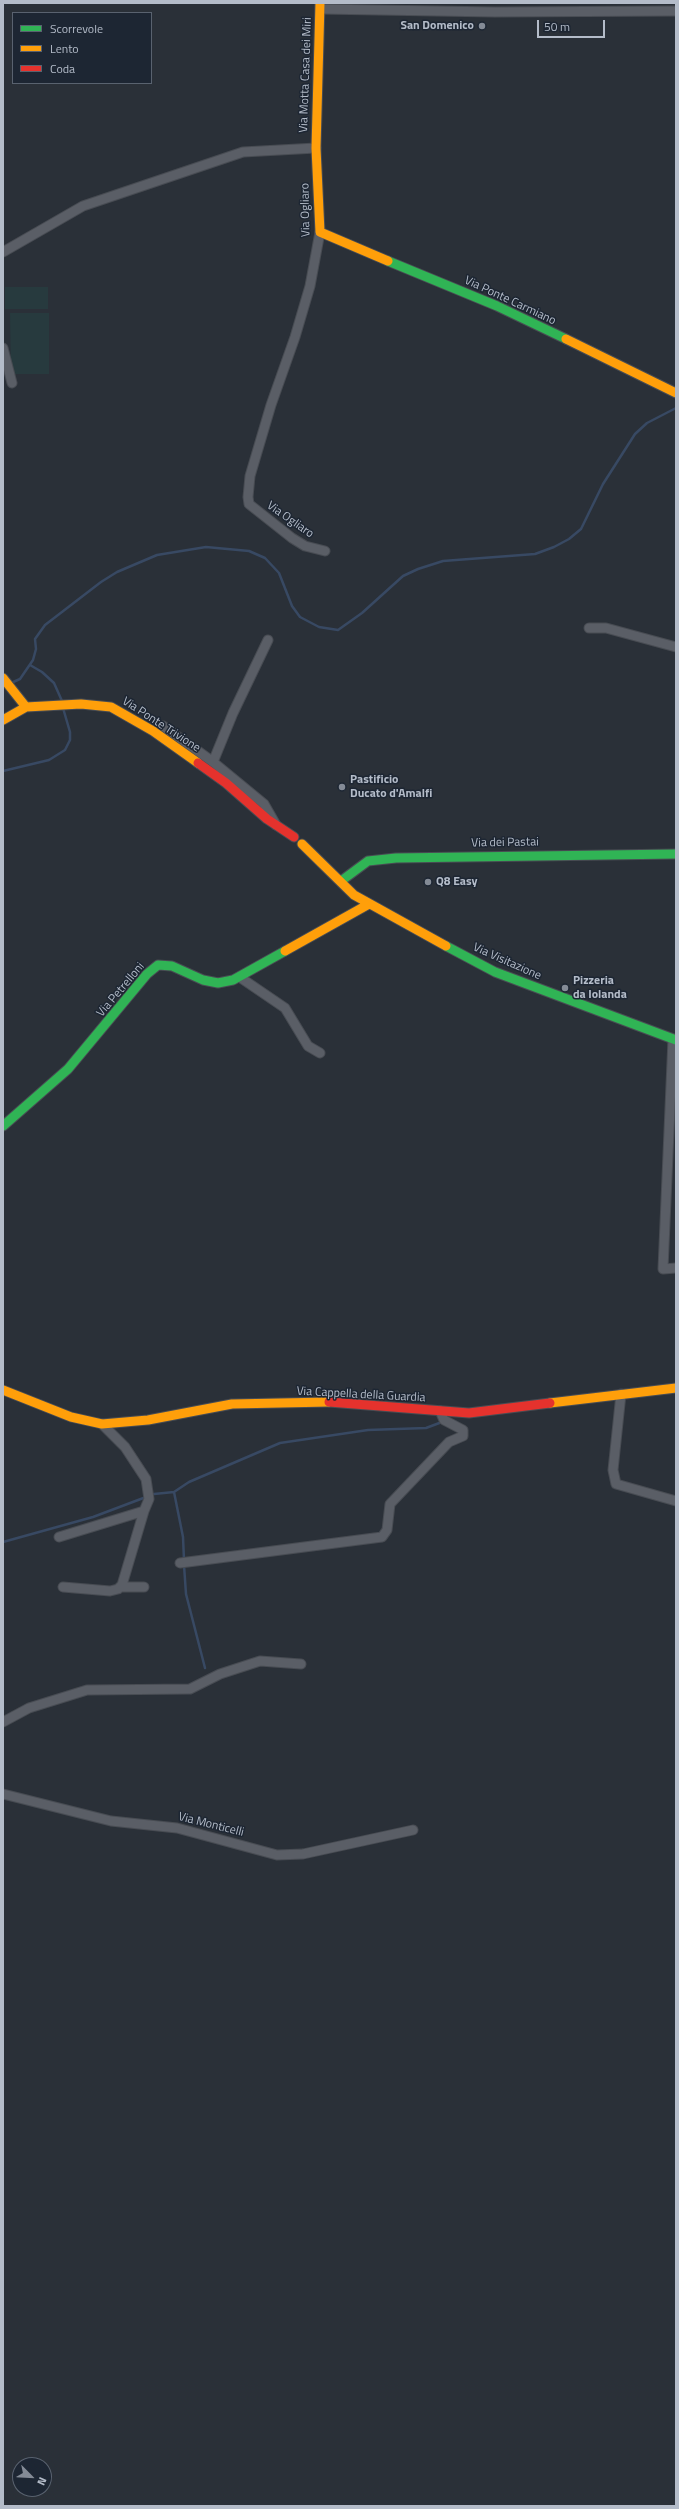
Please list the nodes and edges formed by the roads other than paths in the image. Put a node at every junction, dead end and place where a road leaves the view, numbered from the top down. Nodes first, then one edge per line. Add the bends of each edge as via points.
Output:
1 (320, 6) edge
2 (676, 11) edge
3 (316, 148) junction
4 (320, 232) junction
5 (3, 252) edge
6 (3, 348) edge
7 (12, 383) dead end
8 (676, 393) edge
9 (325, 552) dead end
10 (589, 628) dead end
11 (268, 640) dead end
12 (676, 647) edge
13 (3, 678) edge
14 (26, 707) junction
15 (3, 720) edge
16 (163, 726) dead end
17 (213, 762) junction
18 (276, 826) junction
19 (294, 837) dead end
20 (302, 844) dead end
21 (676, 854) edge
22 (341, 881) junction
23 (369, 904) junction
24 (241, 978) junction
25 (675, 1040) edge
26 (320, 1053) dead end
27 (3, 1126) edge
28 (676, 1268) edge
29 (676, 1388) edge
30 (3, 1390) edge
31 (621, 1400) junction
32 (440, 1411) junction
33 (102, 1424) junction
34 (676, 1501) edge
35 (144, 1511) junction
36 (59, 1537) dead end
37 (180, 1563) dead end
38 (122, 1585) junction
39 (63, 1587) dead end
40 (144, 1587) dead end
41 (301, 1664) dead end
42 (3, 1722) edge
43 (3, 1794) edge
44 (412, 1830) dead end

1 - 2 street via 495,12
1 - 3 street, Via Motta Casa dei Miri
3 - 4 street, Via Ogliaro
3 - 5 street via 243,152 83,206
4 - 8 street, Via Ponte Carmiano via 497,306
4 - 9 street, Via Ogliaro via 310,286 295,337 270,405 250,476 248,497 249,504 292,538 305,546
6 - 7 street
10 - 12 street via 606,628
11 - 17 street
13 - 14 street
14 - 15 street
14 - 18 street, Via Ponte Trivione via 81,704 111,707 153,731 226,783
16 - 17 street
17 - 18 street via 264,804
18 - 19 street, Via Ponte Trivione
20 - 22 street
21 - 22 street, Via dei Pastai via 396,858 368,861
22 - 23 street, Via Visitazione via 354,895
23 - 24 street, Via Petrelloni
23 - 25 street, Via Visitazione via 495,972
24 - 26 street via 285,1008 308,1046
24 - 27 street, Via Petrelloni via 218,983 172,966 158,965 147,974 68,1069
25 - 28 street via 663,1269
29 - 31 street, Via Cappella della Guardia
30 - 33 street, Via Cappella della Guardia via 71,1417
31 - 32 street, Via Cappella della Guardia via 469,1413
31 - 34 street via 613,1470 616,1484
32 - 33 street, Via Cappella della Guardia via 323,1402 232,1404 148,1420
32 - 37 street via 446,1422 463,1430 463,1436 449,1442 390,1504 387,1530 382,1537
33 - 35 street via 125,1447 146,1479 149,1496
35 - 36 street
35 - 38 street
38 - 39 street via 110,1591
38 - 40 street
41 - 42 street via 260,1661 220,1674 190,1689 87,1690 29,1708
43 - 44 street, Via Monticelli via 111,1821 177,1828 277,1855 303,1854

